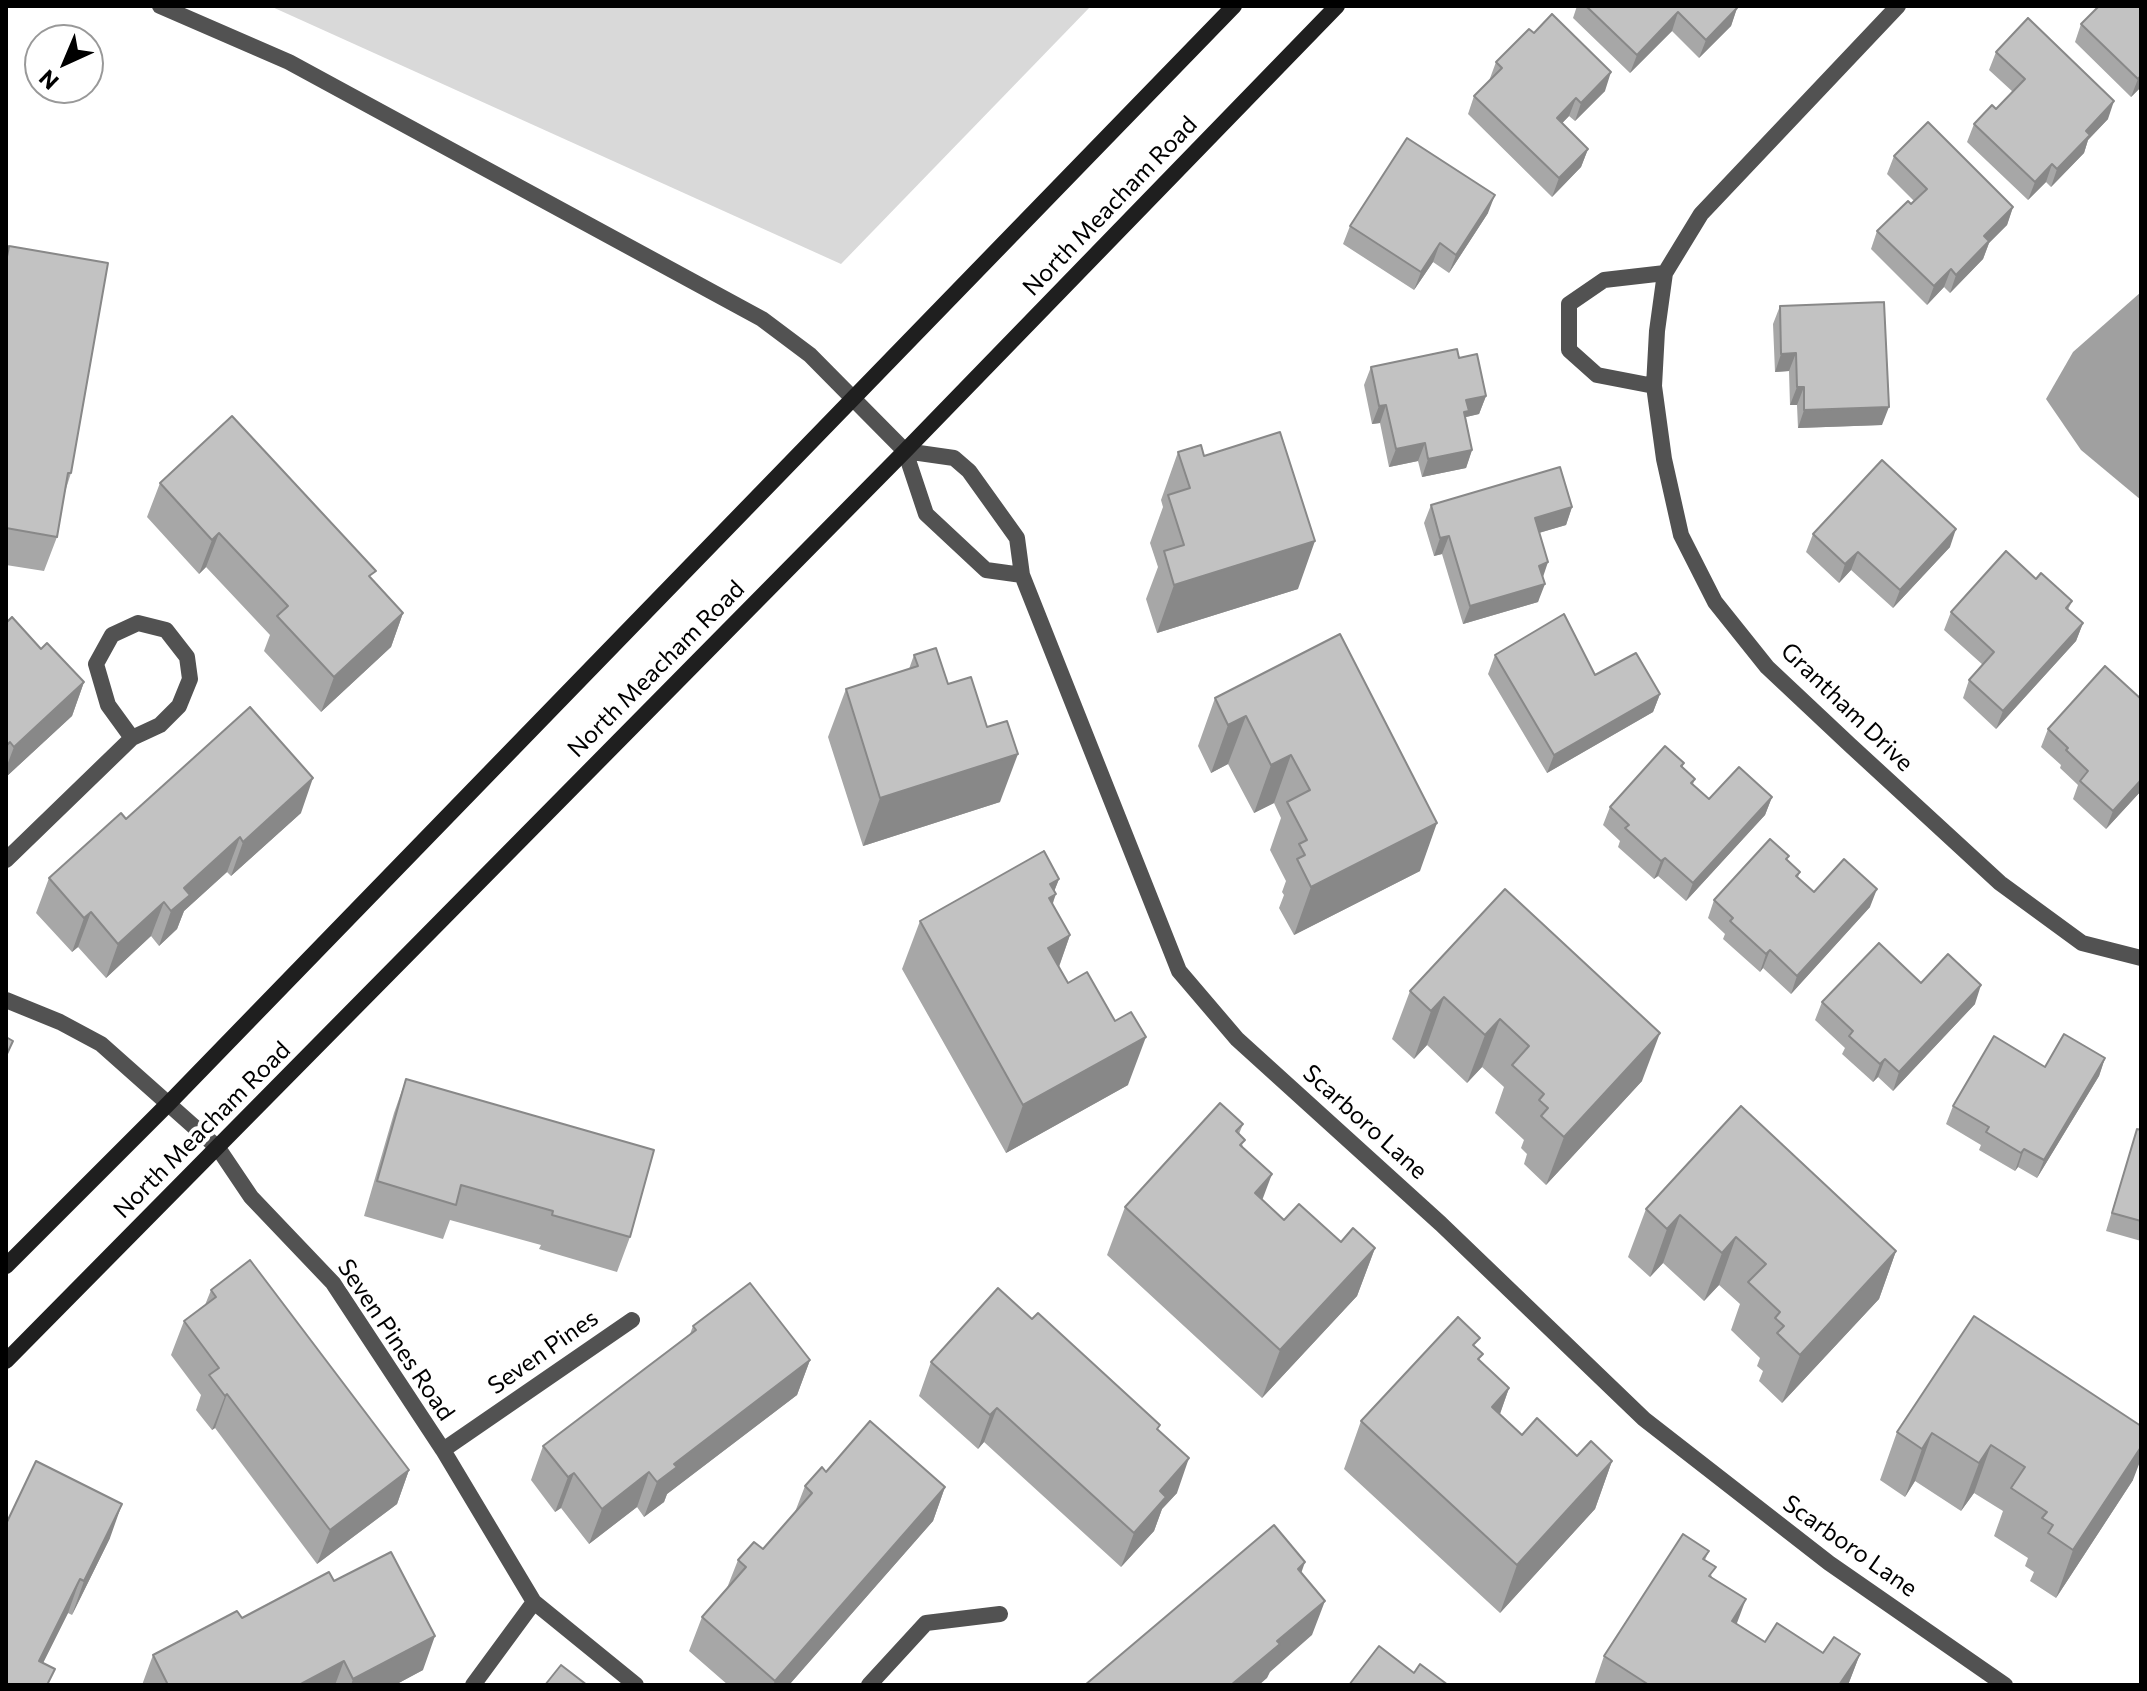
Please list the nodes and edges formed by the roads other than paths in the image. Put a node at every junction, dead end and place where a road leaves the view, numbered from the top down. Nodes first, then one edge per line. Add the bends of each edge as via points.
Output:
1 (160, 6) edge
2 (1234, 6) edge
3 (1337, 6) edge
4 (1898, 6) edge
5 (1665, 273) junction
6 (1654, 386) junction
7 (854, 400) junction
8 (905, 451) junction
9 (1022, 575) junction
10 (132, 738) junction
11 (6, 860) edge
12 (2141, 958) edge
13 (6, 1000) edge
14 (169, 1103) junction
15 (218, 1148) junction
16 (6, 1266) edge
17 (632, 1320) dead end
18 (6, 1361) edge
19 (443, 1450) junction
20 (534, 1602) junction
21 (1000, 1614) dead end
22 (473, 1685) edge
23 (636, 1685) edge
24 (869, 1685) edge
25 (2005, 1685) edge

1 - 7 street via 289,62 762,319 810,355
2 - 7 main road, North Meacham Road
3 - 8 main road, North Meacham Road
4 - 5 street, Grantham Drive via 1701,214
5 - 6 street, Grantham Drive
5 - 6 street via 1604,280 1569,304 1569,350 1597,375
6 - 12 street, Grantham Drive via 1681,535 1715,602 1767,667 2000,883 2082,943
7 - 8 street
7 - 14 main road, North Meacham Road
8 - 9 street via 926,514 986,570
8 - 9 street, Scarboro Lane via 954,458 969,471 1017,538
8 - 15 main road, North Meacham Road
9 - 25 street, Scarboro Lane via 1179,971 1237,1039 1644,1419 1829,1563
10 - 10 street via 160,725 179,706 190,679 187,657 166,630 138,623 112,635 96,664 108,705
10 - 11 street
13 - 14 street, Seven Pines Road via 101,1044
14 - 15 street, Seven Pines Road
14 - 16 main road, North Meacham Road
15 - 18 main road, North Meacham Road
15 - 19 street, Seven Pines Road via 251,1197 333,1283
17 - 19 street, Seven Pines
19 - 20 street, Seven Pines Road
20 - 22 street
20 - 23 street, Seven Pines Road
21 - 24 street via 926,1623

